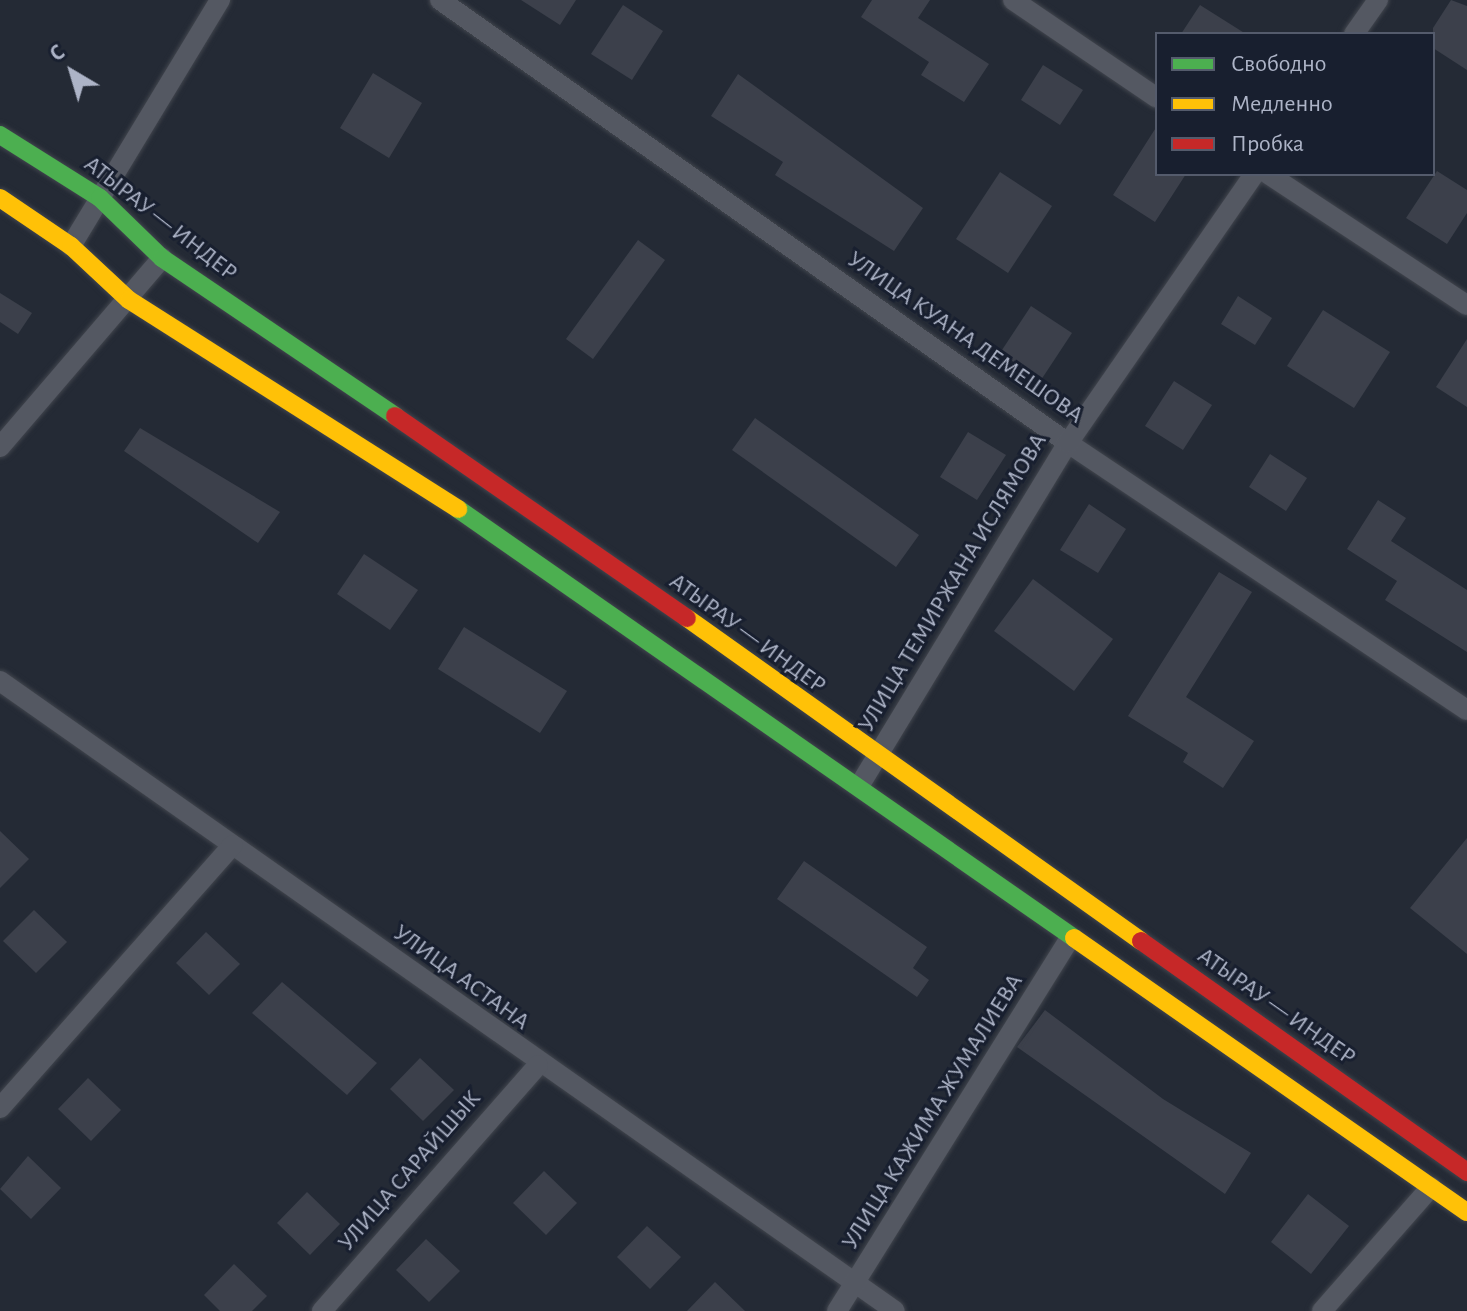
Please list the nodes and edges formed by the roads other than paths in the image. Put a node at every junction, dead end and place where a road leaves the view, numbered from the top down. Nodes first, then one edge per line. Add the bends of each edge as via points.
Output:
1 (220, 0) edge
2 (440, 0) edge
3 (1013, 0) edge
4 (1378, 0) edge
5 (1355, 32) edge
6 (1155, 97) edge
7 (0, 135) edge
8 (1253, 176) edge
9 (1271, 176) edge
10 (0, 198) edge
11 (100, 198) junction
12 (71, 246) junction
13 (162, 258) junction
14 (129, 300) junction
15 (1467, 305) edge
16 (1068, 443) junction
17 (0, 447) edge
18 (0, 681) edge
19 (1467, 710) edge
20 (877, 756) junction
21 (861, 783) junction
22 (233, 845) junction
23 (1070, 938) junction
24 (538, 1065) junction
25 (0, 1108) edge
26 (1467, 1172) edge
27 (1431, 1187) junction
28 (1467, 1212) edge
29 (857, 1285) junction
30 (322, 1311) edge
31 (837, 1311) edge
32 (895, 1311) edge
33 (1322, 1311) edge

1 - 11 street
2 - 16 street, УЛИЦА КУАНА ДЕМЕШОВА
3 - 6 street
4 - 5 street
7 - 11 main road, АТЫРАУ — ИНДЕР
8 - 16 street, УЛИЦА ТЕМИРЖАНА ИСЛЯМОВА
9 - 15 street
10 - 12 main road
11 - 12 street
11 - 13 main road, АТЫРАУ — ИНДЕР
12 - 14 main road
13 - 14 street
13 - 20 main road, АТЫРАУ — ИНДЕР via 529,506
14 - 17 street
14 - 21 main road via 503,538
16 - 19 street, УЛИЦА КУАНА ДЕМЕШОВА
16 - 20 street, УЛИЦА ТЕМИРЖАНА ИСЛЯМОВА
18 - 22 street, УЛИЦА АСТАНА
20 - 21 street, УЛИЦА ТЕМИРЖАНА ИСЛЯМОВА
20 - 26 main road, АТЫРАУ — ИНДЕР
21 - 23 main road
22 - 24 street, УЛИЦА АСТАНА
22 - 25 street
23 - 27 main road
23 - 29 street, УЛИЦА КАЖИМА ЖУМАЛИЕВА
24 - 29 street, УЛИЦА АСТАНА
24 - 30 street, УЛИЦА САРАЙШЫК
27 - 28 main road
27 - 33 street
29 - 31 street, УЛИЦА КАЖИМА ЖУМАЛИЕВА
29 - 32 street, УЛИЦА АСТАНА

